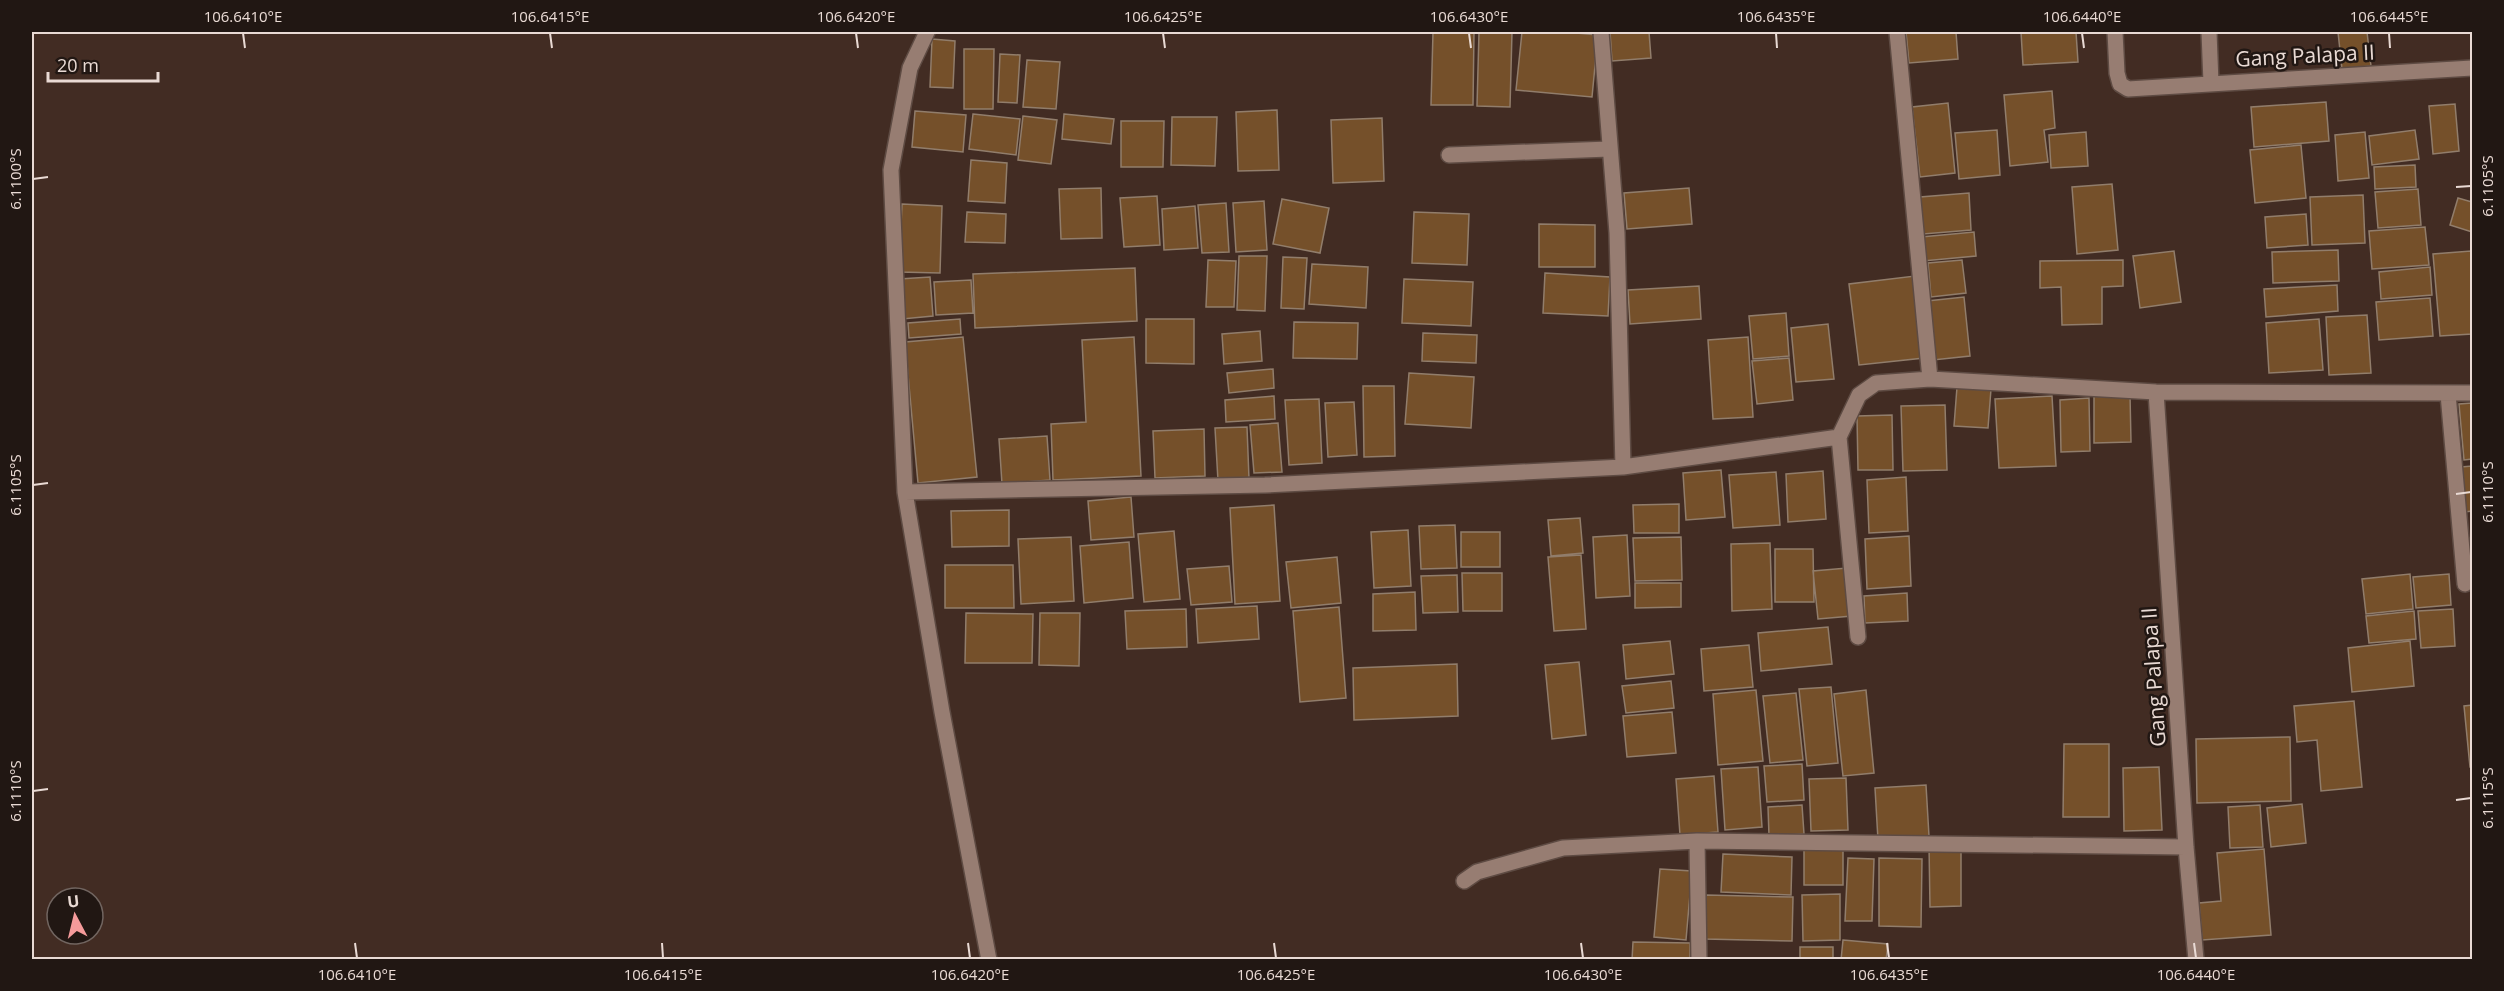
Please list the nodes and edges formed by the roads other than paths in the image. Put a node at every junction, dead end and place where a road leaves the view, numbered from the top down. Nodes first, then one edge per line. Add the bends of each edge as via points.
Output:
1 (927, 32) edge
2 (1601, 32) edge
3 (1897, 32) edge
4 (2115, 32) edge
5 (2209, 32) edge
6 (2472, 68) edge
7 (2211, 83) junction
8 (1609, 149) junction
9 (1449, 155) dead end
10 (1930, 379) junction
11 (2156, 392) junction
12 (2472, 393) edge
13 (2448, 394) junction
14 (1839, 437) junction
15 (1623, 467) junction
16 (905, 492) junction
17 (2465, 584) dead end
18 (1858, 637) dead end
19 (1697, 842) junction
20 (2186, 847) junction
21 (1464, 881) dead end
22 (988, 960) edge
23 (1699, 960) edge
24 (2196, 960) edge

1 - 16 street via 910,68 891,170
2 - 8 street
3 - 10 street
4 - 7 street, Gang Palapa II via 2117,74 2120,84 2128,89
5 - 7 street
6 - 7 street, Gang Palapa II
8 - 9 street
8 - 15 street via 1617,233
10 - 11 street
10 - 14 street via 1876,384 1859,395
11 - 13 street
11 - 20 street, Gang Palapa II
12 - 13 street
13 - 17 street
14 - 15 street
14 - 18 street
15 - 16 street via 1265,485
16 - 22 street
19 - 20 street
19 - 21 street via 1563,848 1477,872
19 - 23 street
20 - 24 street, Gang Palapa II

